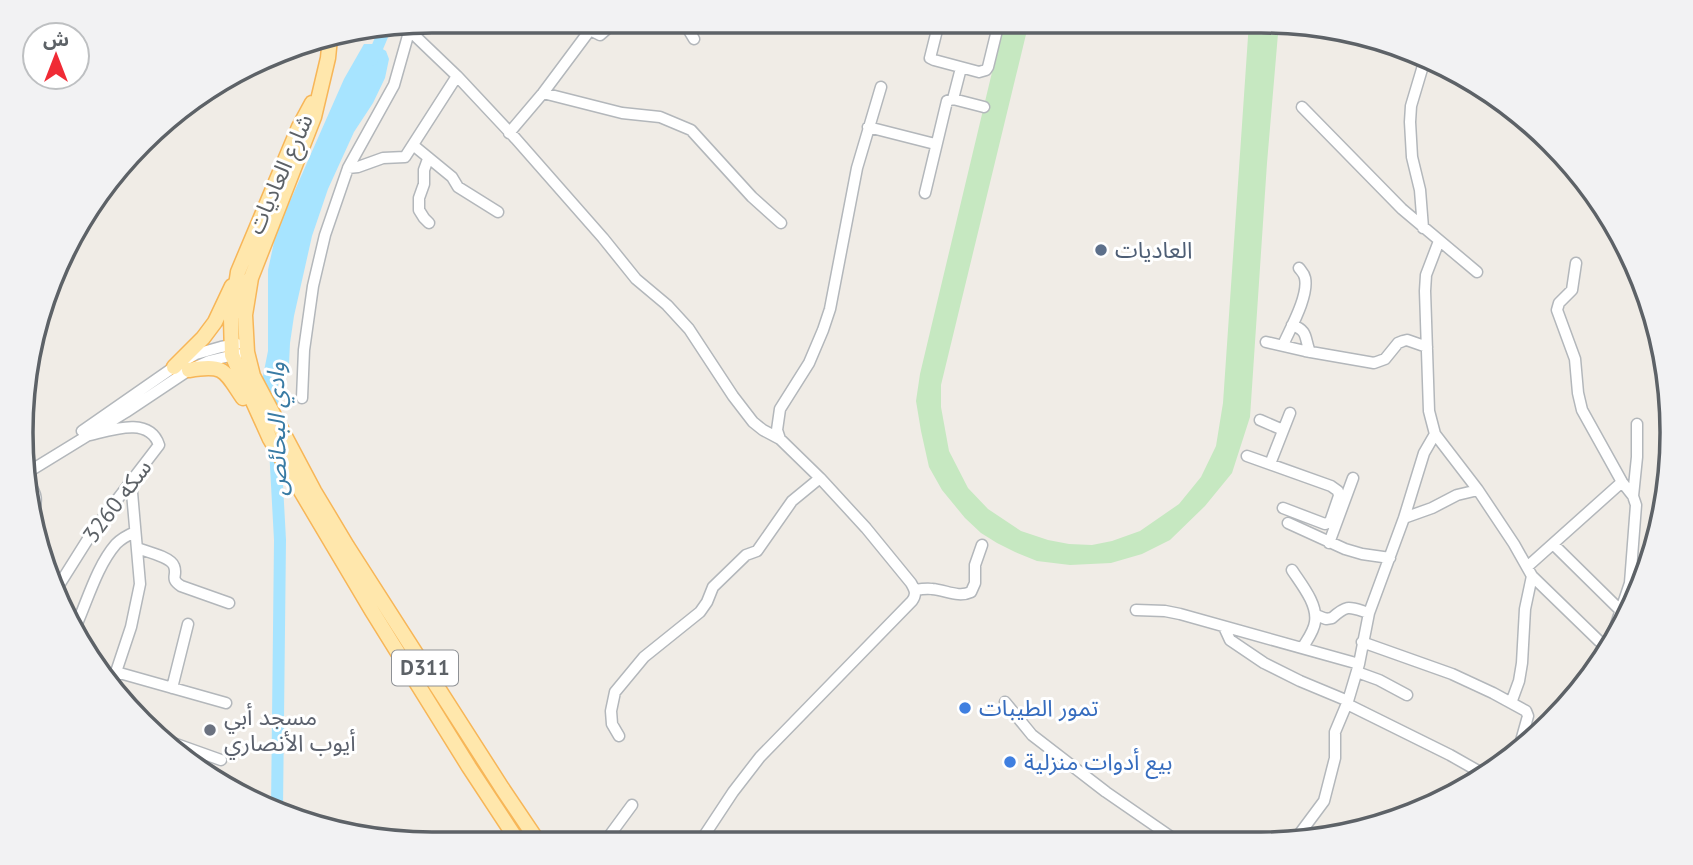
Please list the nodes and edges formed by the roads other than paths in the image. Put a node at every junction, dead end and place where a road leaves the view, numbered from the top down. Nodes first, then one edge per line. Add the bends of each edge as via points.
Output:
1 (588, 33) edge
2 (690, 33) edge
3 (936, 33) edge
4 (996, 33) edge
5 (408, 34) edge
6 (416, 34) edge
7 (694, 39) dead end
8 (329, 47) edge
9 (961, 68) junction
10 (1422, 68) edge
11 (457, 76) junction
12 (881, 87) dead end
13 (543, 93) junction
14 (318, 99) junction
15 (953, 99) junction
16 (984, 107) dead end
17 (1302, 107) dead end
18 (868, 127) junction
19 (509, 133) junction
20 (936, 144) junction
21 (413, 145) junction
22 (428, 159) junction
23 (348, 168) junction
24 (925, 193) dead end
25 (498, 212) dead end
26 (429, 223) dead end
27 (781, 223) dead end
28 (1423, 228) junction
29 (1439, 242) junction
30 (1576, 263) dead end
31 (1298, 268) dead end
32 (238, 272) junction
33 (1477, 272) dead end
34 (1292, 324) junction
35 (1266, 342) dead end
36 (1283, 345) junction
37 (246, 347) junction
38 (1427, 347) junction
39 (231, 350) junction
40 (1310, 352) junction
41 (182, 369) junction
42 (302, 398) dead end
43 (264, 411) junction
44 (1290, 412) dead end
45 (1260, 420) dead end
46 (1637, 424) dead end
47 (1283, 430) junction
48 (1435, 434) junction
49 (86, 436) junction
50 (780, 439) junction
51 (1247, 456) dead end
52 (1270, 464) junction
53 (35, 467) edge
54 (35, 467) edge
55 (820, 478) junction
56 (1353, 478) dead end
57 (131, 481) junction
58 (1622, 482) junction
59 (1478, 490) junction
60 (1633, 496) junction
61 (1283, 508) dead end
62 (1404, 518) junction
63 (1288, 523) dead end
64 (135, 532) junction
65 (1329, 543) junction
66 (1553, 544) junction
67 (982, 545) dead end
68 (137, 548) junction
69 (1390, 558) junction
70 (1292, 570) dead end
71 (1530, 571) junction
72 (62, 580) edge
73 (1630, 582) edge
74 (915, 590) junction
75 (229, 603) dead end
76 (1619, 609) edge
77 (1136, 610) dead end
78 (1369, 613) junction
79 (1315, 615) junction
80 (79, 618) edge
81 (188, 624) dead end
82 (1224, 627) junction
83 (1600, 641) edge
84 (1362, 642) junction
85 (1303, 648) junction
86 (1358, 668) junction
87 (116, 675) edge
88 (117, 677) edge
89 (172, 688) junction
90 (1407, 695) dead end
91 (1005, 702) dead end
92 (1347, 702) junction
93 (1511, 703) junction
94 (226, 704) dead end
95 (1523, 734) edge
96 (620, 736) dead end
97 (189, 749) edge
98 (221, 760) dead end
99 (1474, 769) edge
100 (632, 805) dead end
101 (1304, 829) edge
102 (511, 832) edge
103 (532, 832) edge
104 (612, 832) edge
105 (706, 832) edge
106 (1164, 832) edge

1 - 13 street
2 - 7 street
3 - 9 street via 930,58
4 - 9 street via 986,70
5 - 23 street via 394,85
6 - 11 street
8 - 14 main road, D311
9 - 15 street
10 - 28 street via 1410,114
11 - 19 street
11 - 21 street
12 - 18 street
13 - 19 street
13 - 27 street via 622,113 660,117 691,130
14 - 32 main road, شارع العاديات / D311 via 299,127
14 - 37 main road, شارع العاديات / D311 via 251,278
15 - 16 street
15 - 20 street via 947,101
17 - 28 street
18 - 20 street
18 - 50 street via 830,309 809,363 780,409
19 - 50 street via 636,279 689,329 753,422
20 - 24 street
21 - 22 street
21 - 23 street via 405,157
22 - 25 street via 458,187
22 - 26 street via 419,210
23 - 42 street via 313,286
28 - 29 street
29 - 33 street
29 - 38 street via 1425,283
30 - 58 street via 1572,290 1557,310 1575,359 1582,410
31 - 34 street via 1305,283
32 - 39 main road, شارع العاديات / D311
32 - 41 main road via 215,322
34 - 36 street
34 - 40 street via 1305,333
35 - 36 street
36 - 40 street
37 - 39 street
37 - 43 main road, شارع العاديات / D311
38 - 40 street via 1402,341 1385,359 1374,363
38 - 48 street via 1429,411
39 - 41 street via 196,354
39 - 43 main road, شارع العاديات / D311
41 - 43 main road via 222,370 242,398
41 - 49 street
41 - 53 street via 126,400
43 - 102 main road, شارع العاديات / D311 via 270,439
43 - 103 main road, شارع العاديات / D311
44 - 47 street
45 - 47 street
46 - 60 street
47 - 52 street
48 - 59 street
48 - 62 street via 1424,453
49 - 54 street
49 - 57 street, سكه 3260 via 143,427 156,437 159,445
50 - 55 street
51 - 52 street
52 - 61 street via 1338,491 1328,524
55 - 74 street
55 - 96 street via 792,501 757,551 746,555 713,587 700,612 644,657 615,692 611,724
56 - 65 street
57 - 64 street
57 - 72 street, سكه 3260
58 - 60 street
58 - 66 street
59 - 62 street
59 - 71 street
60 - 73 street
62 - 69 street
63 - 65 street
64 - 68 street
64 - 80 street via 115,545
65 - 69 street
66 - 71 street
66 - 76 street
67 - 74 street via 975,583 967,595
68 - 75 street via 172,562 173,577 181,586
68 - 87 street via 140,584
69 - 78 street
70 - 79 street
71 - 83 street
71 - 93 street via 1521,672
74 - 105 street via 912,601 760,757
77 - 82 street via 1172,612
78 - 79 street via 1348,608 1332,618
78 - 84 street
79 - 85 street via 1315,626
81 - 89 street
82 - 85 street
82 - 92 street via 1230,640 1264,663
84 - 86 street
84 - 93 street via 1452,674
85 - 86 street
86 - 90 street
86 - 92 street
88 - 89 street
89 - 94 street
91 - 106 street via 1032,735
92 - 99 street
92 - 101 street via 1335,732 1335,758 1324,801
93 - 95 street via 1528,716
97 - 98 street
100 - 104 street

